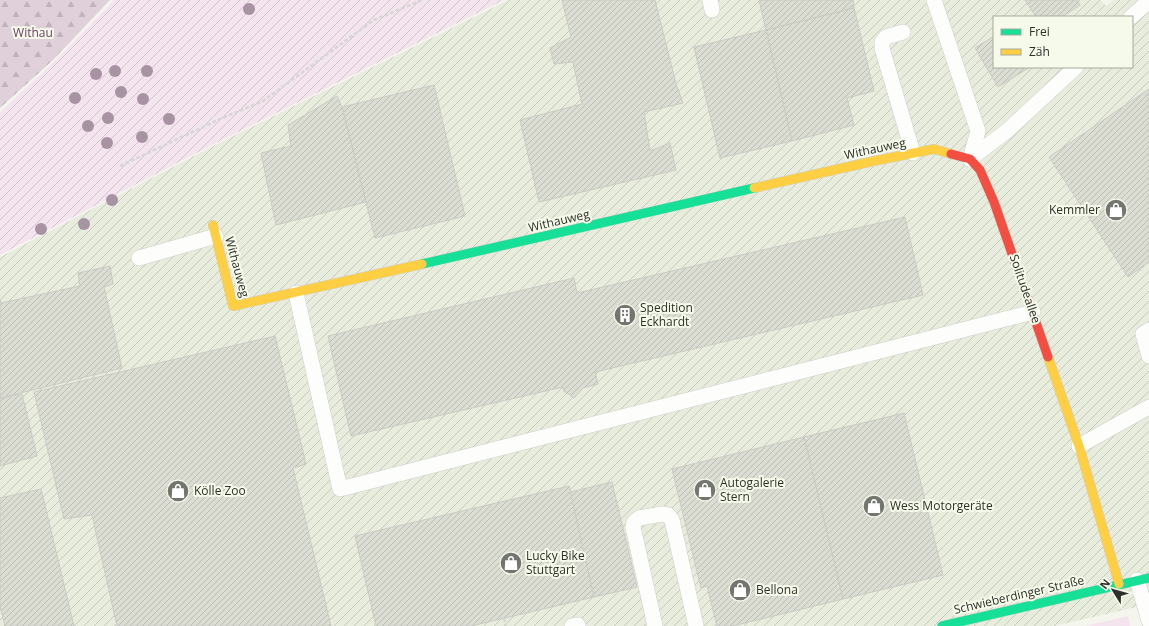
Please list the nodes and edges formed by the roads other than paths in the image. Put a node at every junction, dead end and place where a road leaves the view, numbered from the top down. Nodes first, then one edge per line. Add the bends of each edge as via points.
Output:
1 (934, 0) edge
2 (1149, 1) edge
3 (1132, 16) edge
4 (903, 32) dead end
5 (1075, 68) edge
6 (913, 153) junction
7 (970, 159) junction
8 (214, 230) joint
9 (140, 258) dead end
10 (296, 293) junction
11 (1033, 312) junction
12 (1149, 330) edge
13 (1149, 356) edge
14 (1149, 407) edge
15 (1079, 446) junction
16 (1143, 579) edge
17 (1119, 584) junction
18 (1149, 621) edge
19 (572, 626) edge
20 (578, 626) edge
21 (655, 626) edge
22 (696, 626) edge
23 (942, 626) edge

1 - 7 lane via 978,131
2 - 3 lane
4 - 6 lane via 886,37 882,42 882,48
5 - 7 lane via 1008,130
6 - 7 street, Withauweg via 934,148
6 - 10 street, Withauweg
7 - 11 street, Solitudeallee via 980,170 994,202
8 - 9 lane
8 - 10 street, Withauweg via 233,306
10 - 11 lane via 340,489
11 - 15 street, Solitudeallee
12 - 13 lane via 1142,334
14 - 15 lane
15 - 17 street, Solitudeallee
16 - 17 street, Schwieberdinger Straße
16 - 18 lane
17 - 23 street, Schwieberdinger Straße
19 - 20 lane
21 - 22 lane via 633,527 639,518 662,514 668,515 672,520

